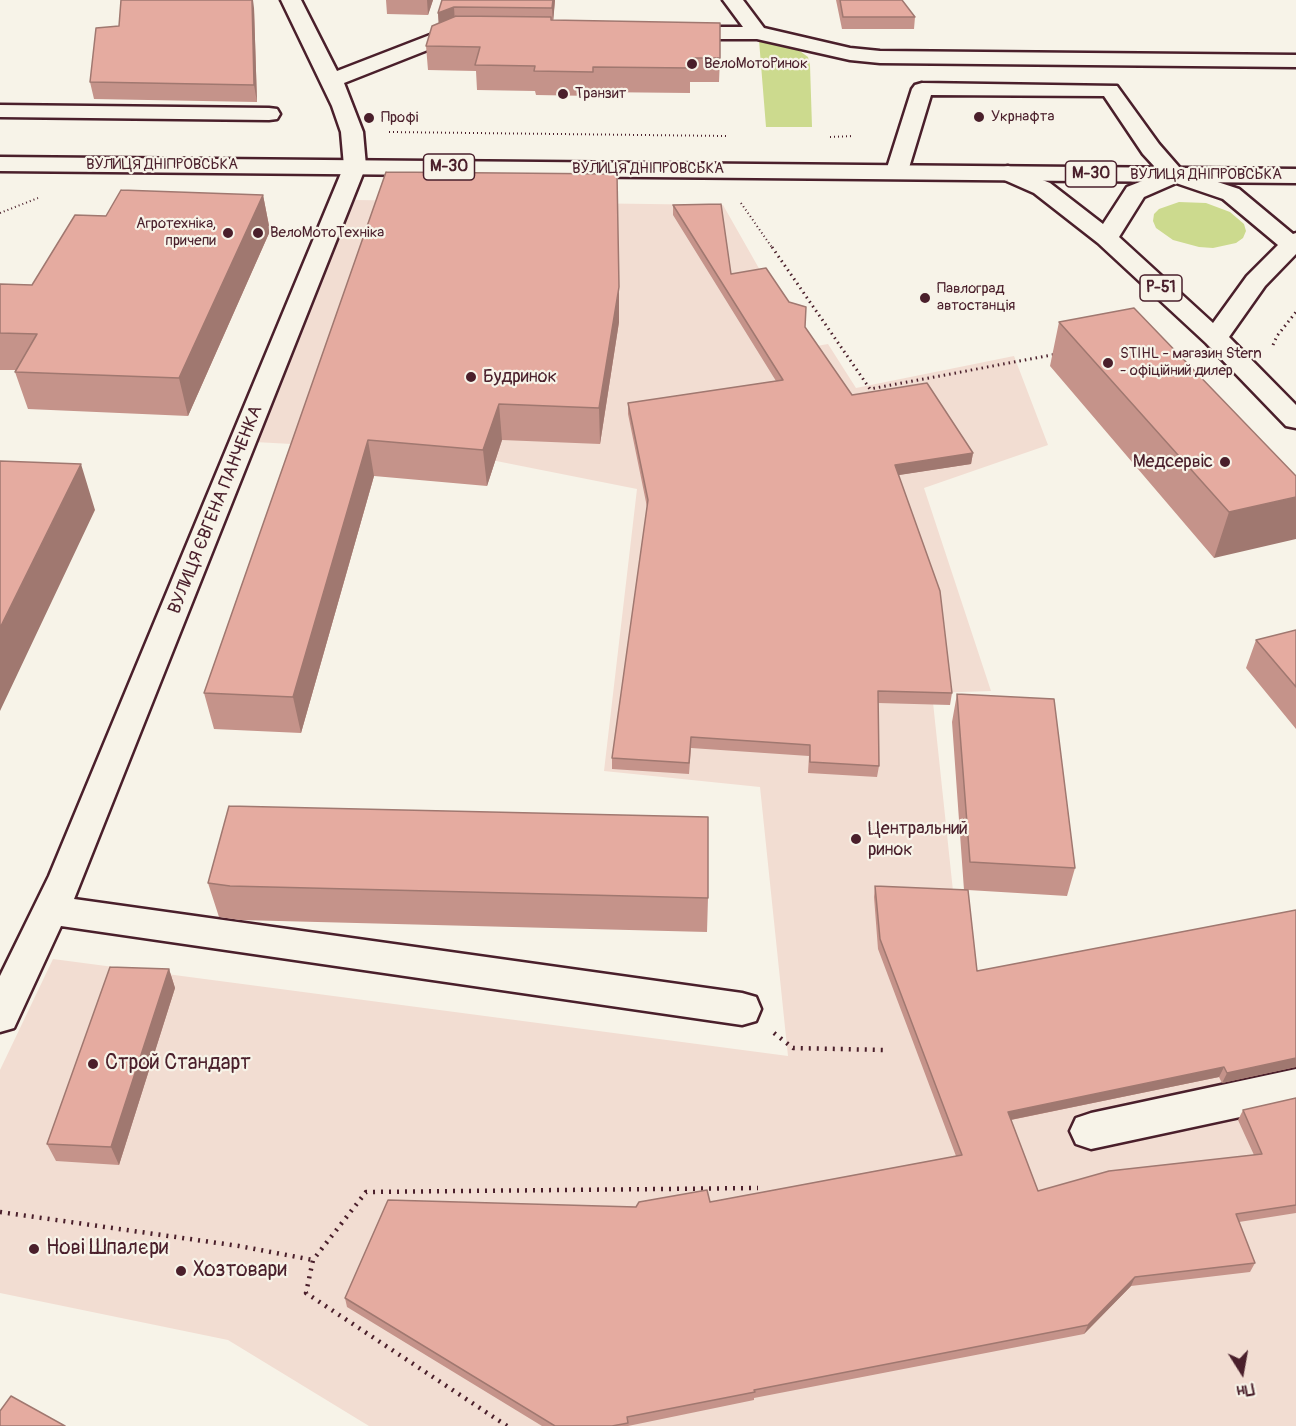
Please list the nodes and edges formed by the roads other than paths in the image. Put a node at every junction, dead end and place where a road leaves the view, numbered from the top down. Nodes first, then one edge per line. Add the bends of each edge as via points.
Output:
1 (291, 0) edge
2 (733, 0) edge
3 (490, 32) edge
4 (652, 33) edge
5 (757, 33) junction
6 (1296, 61) edge
7 (332, 80) junction
8 (0, 111) edge
9 (269, 114) dead end
10 (0, 164) edge
11 (355, 166) junction
12 (897, 171) junction
13 (1008, 173) junction
14 (1174, 175) junction
15 (1296, 176) edge
16 (1106, 238) junction
17 (1293, 242) edge
18 (1215, 338) junction
19 (1296, 420) edge
20 (50, 910) junction
21 (742, 1009) road end
22 (0, 1016) edge
23 (1296, 1087) edge
24 (1091, 1131) dead end

1 - 7 main road, ВУЛИЦЯ ЄВГЕНА ПАНЧЕНКА
2 - 5 main road
3 - 7 main road via 455,32
4 - 5 main road
5 - 6 main road via 880,57
7 - 11 main road, ВУЛИЦЯ ЄВГЕНА ПАНЧЕНКА via 352,132
8 - 9 main road
10 - 11 main road, ВУЛИЦЯ ДНІПРОВСЬКА / М-30
11 - 12 main road, ВУЛИЦЯ ДНІПРОВСЬКА / М-30
11 - 20 main road, ВУЛИЦЯ ЄВГЕНА ПАНЧЕНКА
12 - 13 main road, ВУЛИЦЯ ДНІПРОВСЬКА / М-30
12 - 14 main road via 922,89 1110,90
13 - 14 main road, ВУЛИЦЯ ДНІПРОВСЬКА / М-30
13 - 16 main road, Р-51 via 1042,188
14 - 15 main road, ВУЛИЦЯ ДНІПРОВСЬКА / М-30
14 - 16 main road via 1135,192
14 - 17 main road via 1231,194
16 - 18 main road, Р-51
17 - 18 main road via 1256,281
18 - 19 main road, Р-51
20 - 21 main road
20 - 22 main road, ВУЛИЦЯ ЄВГЕНА ПАНЧЕНКА
23 - 24 main road

